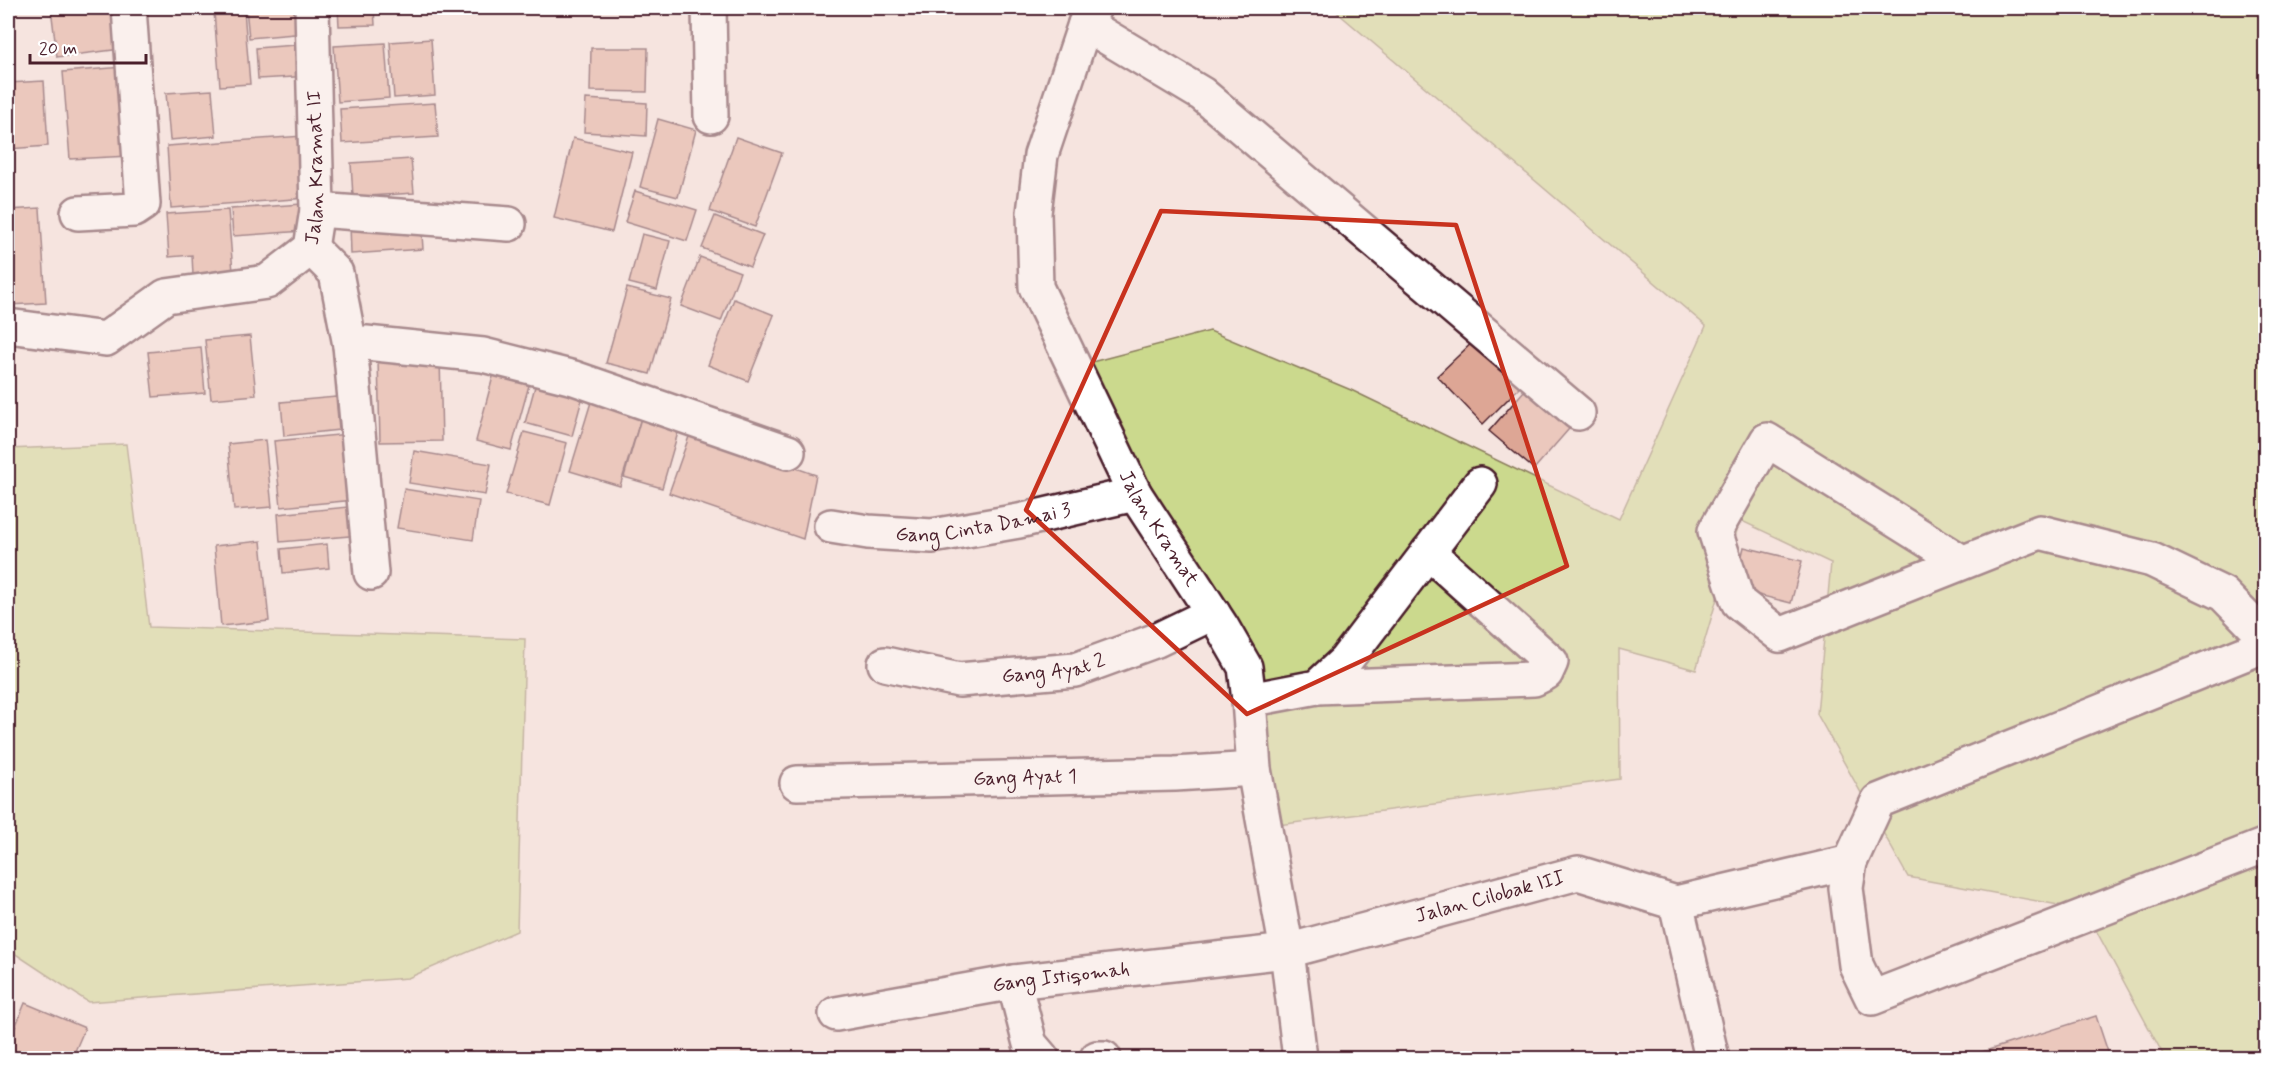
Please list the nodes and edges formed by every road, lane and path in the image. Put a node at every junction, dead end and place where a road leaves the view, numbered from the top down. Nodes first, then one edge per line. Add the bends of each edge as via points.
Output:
1 (129, 8) edge
2 (312, 8) edge
3 (709, 8) edge
4 (1089, 16) edge
5 (711, 116) dead end
6 (317, 210) junction
7 (78, 213) dead end
8 (509, 224) dead end
9 (311, 248) junction
10 (8, 326) edge
11 (350, 345) junction
12 (1578, 413) dead end
13 (788, 452) dead end
14 (1480, 484) dead end
15 (1135, 495) junction
16 (831, 526) dead end
17 (1428, 552) junction
18 (1962, 562) junction
19 (371, 573) dead end
20 (1213, 613) junction
21 (2265, 638) edge
22 (2265, 645) edge
23 (885, 664) dead end
24 (1317, 687) junction
25 (1250, 699) junction
26 (1254, 769) junction
27 (797, 783) dead end
28 (2265, 845) edge
29 (1851, 862) junction
30 (1676, 903) junction
31 (1287, 951) junction
32 (1014, 982) junction
33 (836, 1014) dead end
34 (1042, 1059) edge
35 (1097, 1059) edge
36 (1104, 1059) edge
37 (1300, 1059) edge
38 (1712, 1059) edge

1 - 7 street via 143,204 134,210
2 - 6 street, Jalan Kramat II
3 - 5 street
4 - 12 street via 1202,94
4 - 15 street, Jalan Kramat via 1041,155 1034,213 1036,287
6 - 8 street
6 - 9 street, Jalan Kramat II
9 - 10 street, Jalan Kramat II via 267,282 166,296 106,339
9 - 11 street via 336,273
11 - 13 street via 366,343 483,355 574,378
11 - 19 street
14 - 17 street
15 - 16 street, Gang Cinta Damai 3 via 932,536
15 - 20 street, Jalan Kramat
17 - 24 street via 1345,661
17 - 24 street via 1551,662 1546,673 1534,679
18 - 18 street via 1780,635 1738,602 1715,531 1767,440
18 - 21 street via 2040,532 2152,560 2223,594
20 - 23 street, Gang Ayat 2 via 1157,640 1075,670 959,680
20 - 25 street, Jalan Kramat via 1245,667
22 - 29 street via 1878,801
24 - 25 street
25 - 26 street, Jalan Kramat
26 - 27 street, Gang Ayat 1
26 - 31 street, Jalan Kramat
28 - 29 street via 1872,998 1856,965 1846,888
29 - 30 street
30 - 31 street, Jalan Cilobak III via 1578,873
30 - 38 street
31 - 32 street, Gang Istiqomah
31 - 37 street, Jalan Kramat
32 - 33 street, Gang Istiqomah
32 - 34 street via 1030,1044
35 - 36 street

